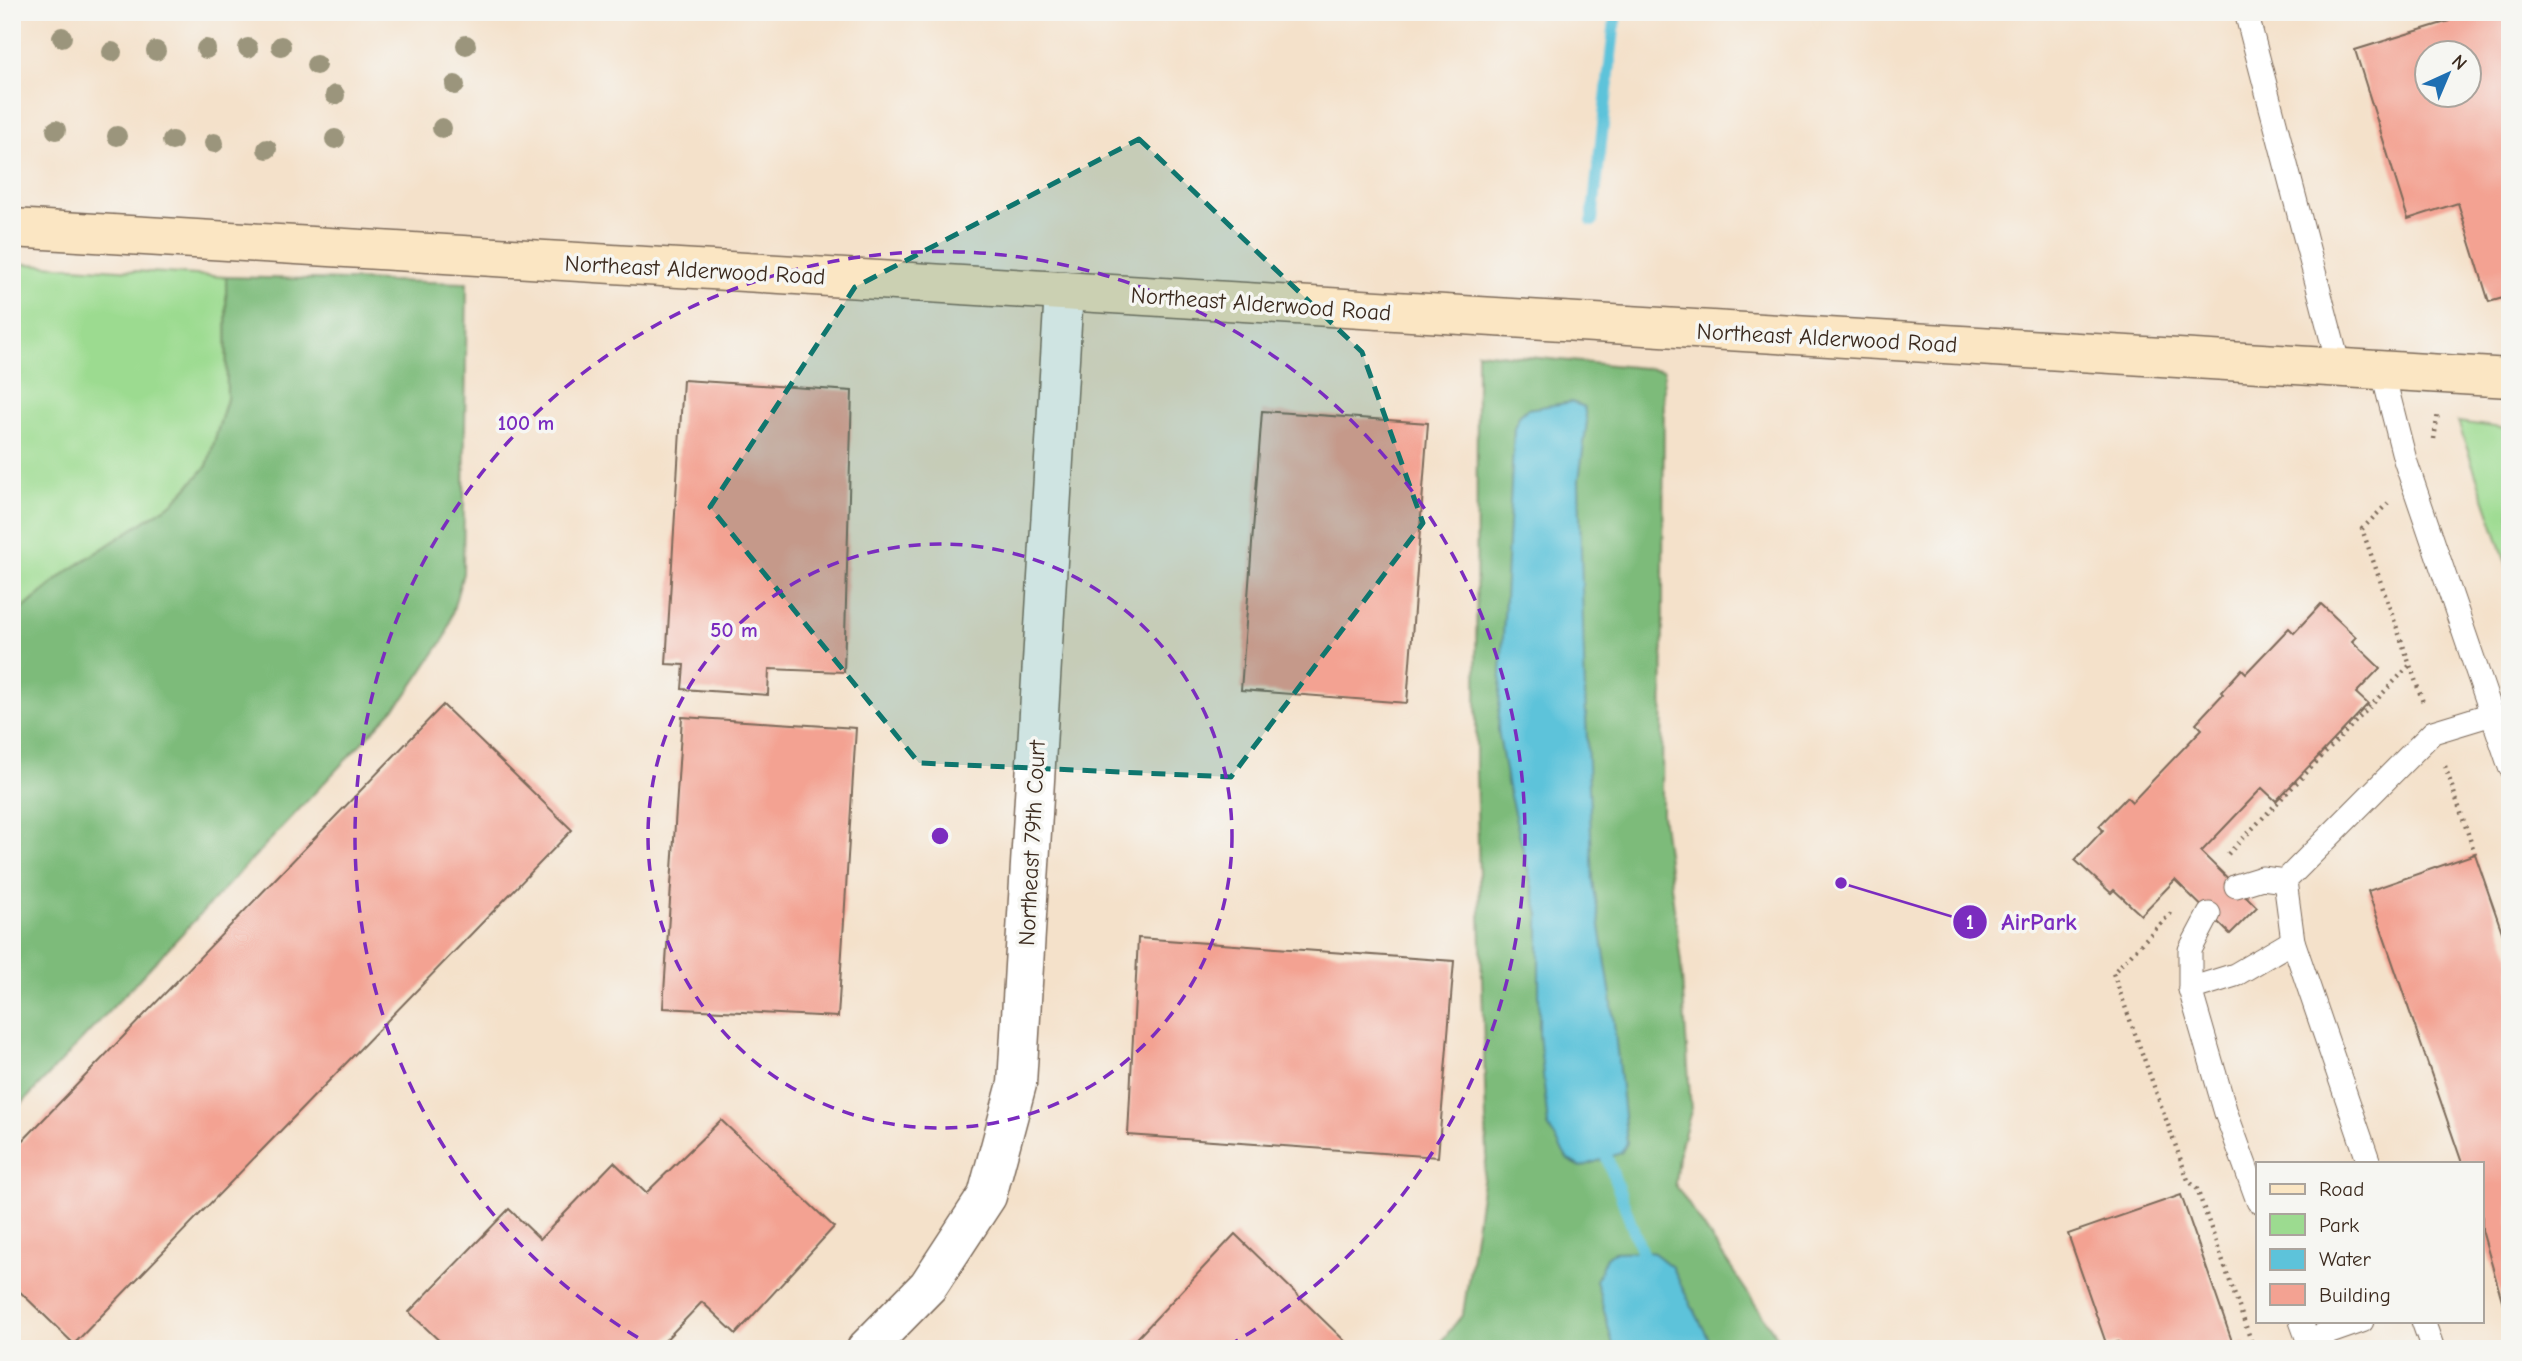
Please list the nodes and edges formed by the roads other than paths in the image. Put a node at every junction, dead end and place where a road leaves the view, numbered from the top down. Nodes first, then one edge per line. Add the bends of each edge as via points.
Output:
1 (2246, 12) edge
2 (12, 228) edge
3 (1064, 291) junction
4 (2339, 367) junction
5 (2382, 370) junction
6 (2510, 378) edge
7 (2491, 714) junction
8 (2510, 767) edge
9 (2285, 881) junction
10 (2236, 886) dead end
11 (2209, 914) dead end
12 (2293, 941) junction
13 (2190, 989) junction
14 (2369, 1162) edge
15 (2256, 1196) edge
16 (2358, 1322) edge
17 (2423, 1322) edge
18 (2307, 1336) edge
19 (866, 1349) edge
20 (2433, 1349) edge

1 - 4 lane
2 - 3 main road, Northeast Alderwood Road
3 - 4 main road, Northeast Alderwood Road
3 - 19 street, Northeast 79th Court via 1017,1084 987,1196 928,1286
4 - 5 main road, Northeast Alderwood Road
5 - 6 main road, Northeast Alderwood Road
5 - 7 lane via 2411,479
7 - 8 lane
7 - 9 lane via 2433,733
9 - 10 lane via 2262,878
9 - 12 lane
11 - 13 lane via 2190,950
12 - 13 lane via 2235,975
12 - 14 lane
13 - 15 lane
16 - 18 lane
17 - 20 lane

